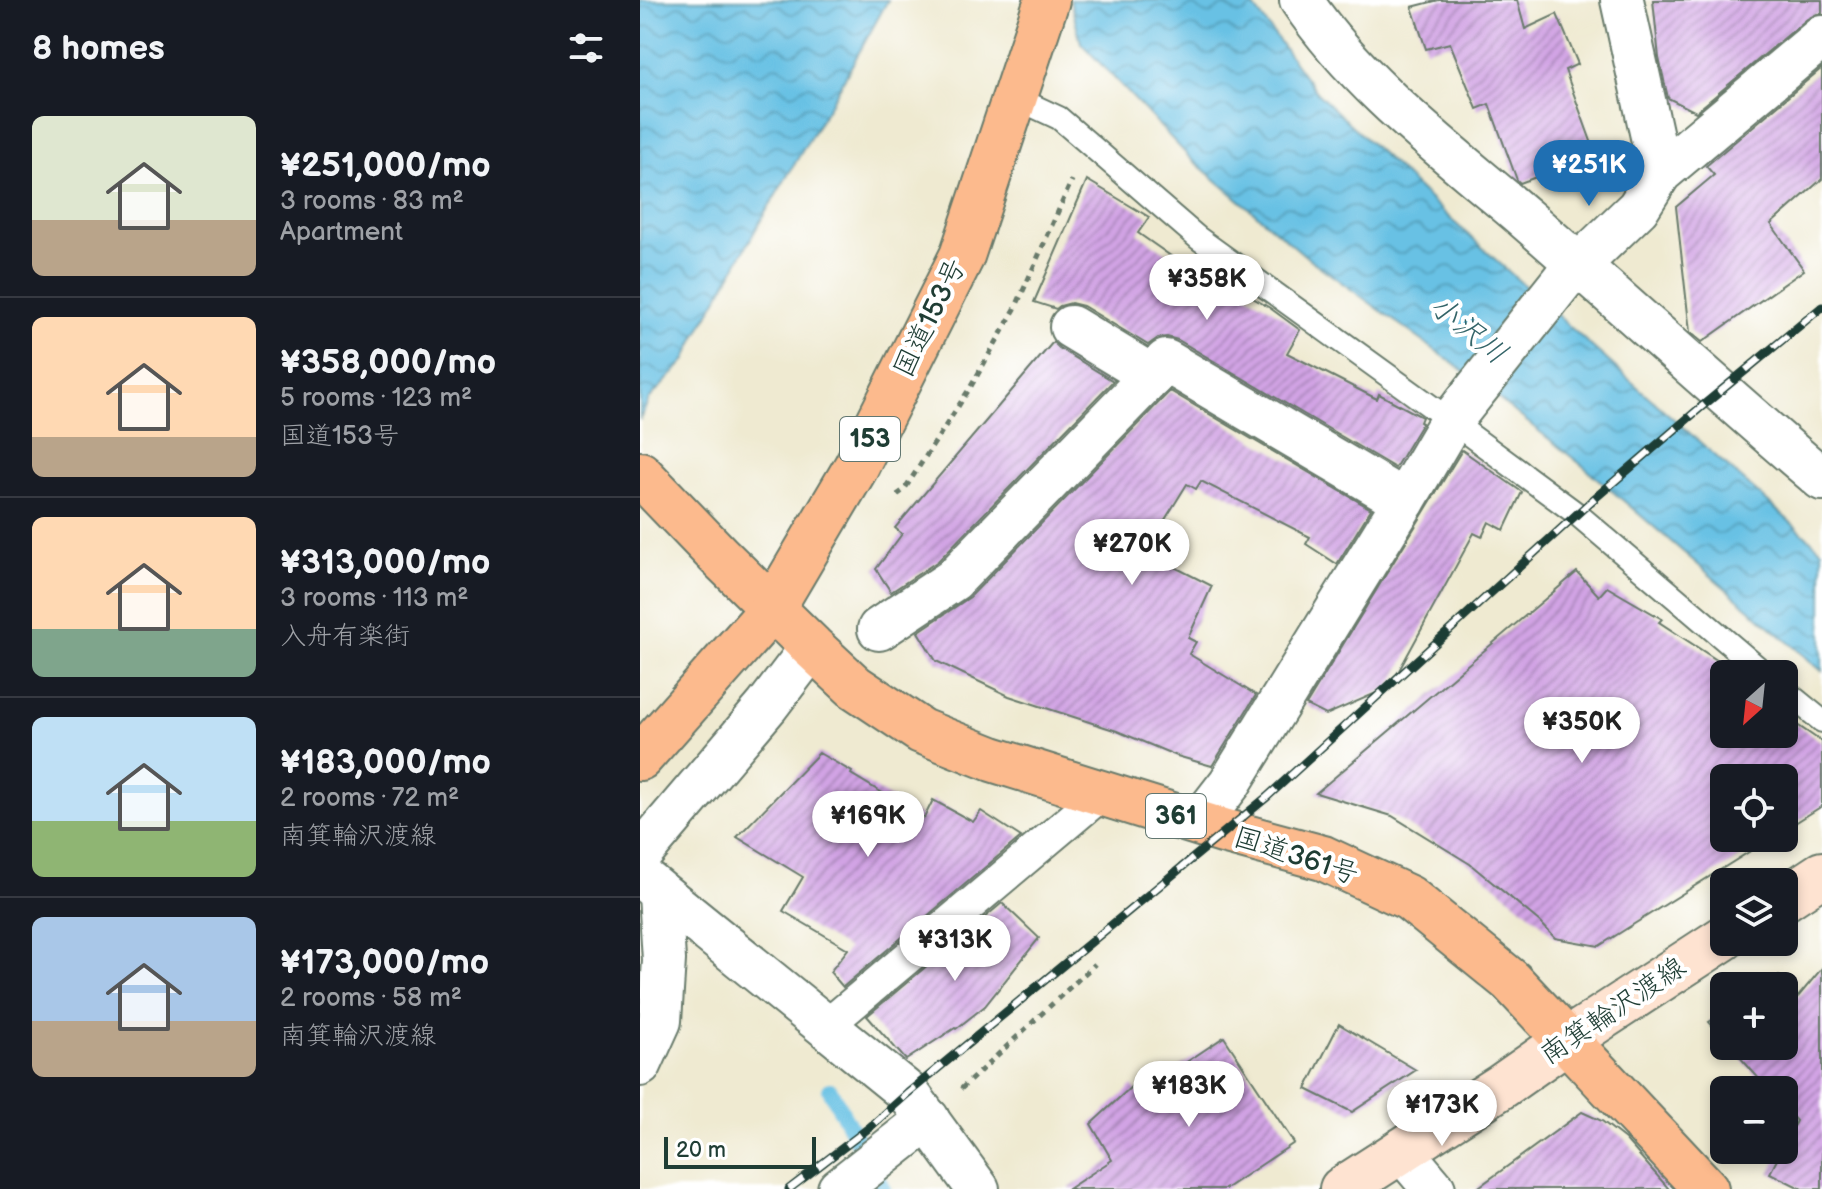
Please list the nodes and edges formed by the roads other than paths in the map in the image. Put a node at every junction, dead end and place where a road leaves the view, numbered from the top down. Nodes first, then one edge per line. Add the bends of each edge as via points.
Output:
1 (1047, 0) edge
2 (1301, 0) edge
3 (1622, 0) edge
4 (1822, 37) edge
5 (1018, 86) junction
6 (1660, 173) junction
7 (1571, 272) junction
8 (1071, 327) dead end
9 (1152, 376) junction
10 (1455, 415) junction
11 (640, 474) edge
12 (1822, 479) edge
13 (1404, 501) junction
14 (772, 609) junction
15 (879, 629) dead end
16 (812, 647) junction
17 (1749, 660) edge
18 (1798, 701) edge
19 (1822, 721) edge
20 (640, 758) edge
21 (1103, 793) junction
22 (1199, 823) junction
23 (640, 855) edge
24 (1822, 874) edge
25 (650, 885) edge
26 (1798, 890) edge
27 (1710, 947) edge
28 (825, 1027) junction
29 (1566, 1041) junction
30 (640, 1065) edge
31 (928, 1119) junction
32 (1401, 1150) junction
33 (861, 1176) edge
34 (978, 1189) edge
35 (1342, 1189) edge
36 (1434, 1189) edge
37 (1706, 1189) edge

1 - 5 highway, 国道153号 / 153
2 - 7 street via 1369,83
3 - 6 street
4 - 6 street
5 - 10 lane via 1198,238
5 - 14 highway, 国道153号 / 153 via 962,256 856,467
6 - 7 street via 1638,208
7 - 10 street
7 - 12 street
8 - 9 street
9 - 13 street via 1166,361
9 - 15 street via 953,580
10 - 13 street
10 - 17 lane
11 - 14 highway, 国道361号 / 361
13 - 22 street via 1230,783
14 - 16 highway, 国道361号 / 361
14 - 20 highway, 国道153号 / 153
16 - 21 highway, 国道361号 / 361 via 855,687 921,731
16 - 23 street
18 - 19 lane
21 - 22 highway, 国道361号 / 361
21 - 28 street
22 - 29 highway, 国道361号 / 361 via 1323,858 1409,898 1511,981
24 - 26 main road
25 - 28 street
25 - 30 street via 664,960 660,1021
27 - 29 main road, 南箕輪沢渡線
28 - 31 street via 908,1093
29 - 32 main road, 南箕輪沢渡線
29 - 37 highway, 国道361号 / 361
31 - 33 street
31 - 34 street
32 - 35 main road, 南箕輪沢渡線
32 - 36 street

